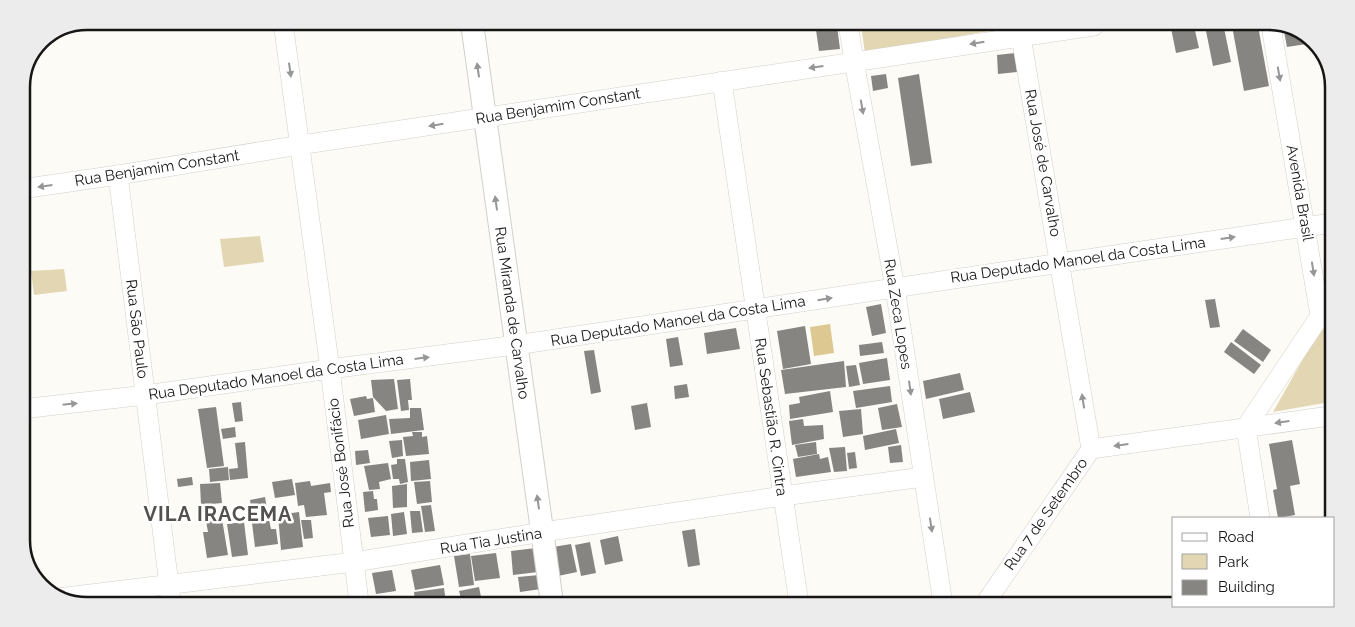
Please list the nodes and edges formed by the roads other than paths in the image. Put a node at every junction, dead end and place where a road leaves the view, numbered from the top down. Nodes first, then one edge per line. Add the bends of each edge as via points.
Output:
1 (284, 30) edge
2 (473, 30) edge
3 (849, 30) edge
4 (1035, 30) edge
5 (1272, 30) edge
6 (1020, 31) edge
7 (854, 62) junction
8 (722, 81) junction
9 (484, 117) junction
10 (300, 145) junction
11 (118, 175) junction
12 (30, 188) edge
13 (1325, 224) edge
14 (1306, 227) junction
15 (1060, 263) junction
16 (895, 288) junction
17 (755, 310) junction
18 (1325, 317) edge
19 (1325, 323) edge
20 (516, 346) junction
21 (330, 370) junction
22 (146, 395) junction
23 (30, 408) edge
24 (1325, 417) edge
25 (1246, 427) junction
26 (1091, 449) junction
27 (923, 477) junction
28 (783, 496) junction
29 (1260, 517) edge
30 (542, 532) junction
31 (354, 562) junction
32 (170, 593) edge
33 (85, 597) edge
34 (358, 597) edge
35 (551, 597) edge
36 (798, 597) edge
37 (942, 597) edge
38 (989, 597) edge

1 -> 10 street, Rua José Bonifácio
9 -> 2 main road, Rua Miranda de Carvalho
3 - 7 street, Rua Zeca Lopes
4 - 6 street, Rua Benjamim Constant
5 -> 14 street, Avenida Brasil
6 -> 7 street, Rua Benjamim Constant
6 - 15 street, Rua José de Carvalho
7 -> 8 street, Rua Benjamim Constant
7 -> 16 street, Rua Zeca Lopes
8 - 9 street, Rua Benjamim Constant
8 - 17 street, Rua Sebastião R. Cintra
9 -> 10 street, Rua Benjamim Constant
20 -> 9 main road, Rua Miranda de Carvalho
10 - 11 street, Rua Benjamim Constant
10 - 21 street, Rua José Bonifácio
11 -> 12 street, Rua Benjamim Constant
11 - 22 street, Rua São Paulo
13 - 14 street, Rua Deputado Manoel da Costa Lima
15 -> 14 street, Rua Deputado Manoel da Costa Lima
14 -> 18 street, Avenida Brasil
15 - 16 street, Rua Deputado Manoel da Costa Lima
26 -> 15 street, Rua José de Carvalho
17 -> 16 street, Rua Deputado Manoel da Costa Lima
16 -> 27 street, Rua Zeca Lopes
17 - 20 street, Rua Deputado Manoel da Costa Lima
17 - 28 street, Rua Sebastião R. Cintra
19 - 25 street, Avenida Brasil
21 -> 20 street, Rua Deputado Manoel da Costa Lima
30 -> 20 main road, Rua Miranda de Carvalho
21 - 22 street, Rua Deputado Manoel da Costa Lima
21 - 31 street, Rua José Bonifácio
23 -> 22 street, Rua Deputado Manoel da Costa Lima
22 - 32 street, Rua São Paulo
24 -> 25 street
25 -> 26 street
25 - 29 street
26 - 38 street, Rua 7 de Setembro
27 - 28 street, Rua Tia Justina
27 -> 37 street, Rua Zeca Lopes
28 - 30 street, Rua Tia Justina
28 - 36 street, Rua Sebastião R. Cintra
30 - 31 street, Rua Tia Justina
30 - 35 main road, Rua Miranda de Carvalho
31 - 32 street, Rua Tia Justina
31 - 34 street, Rua José Bonifácio
32 - 33 street, Rua Tia Justina

